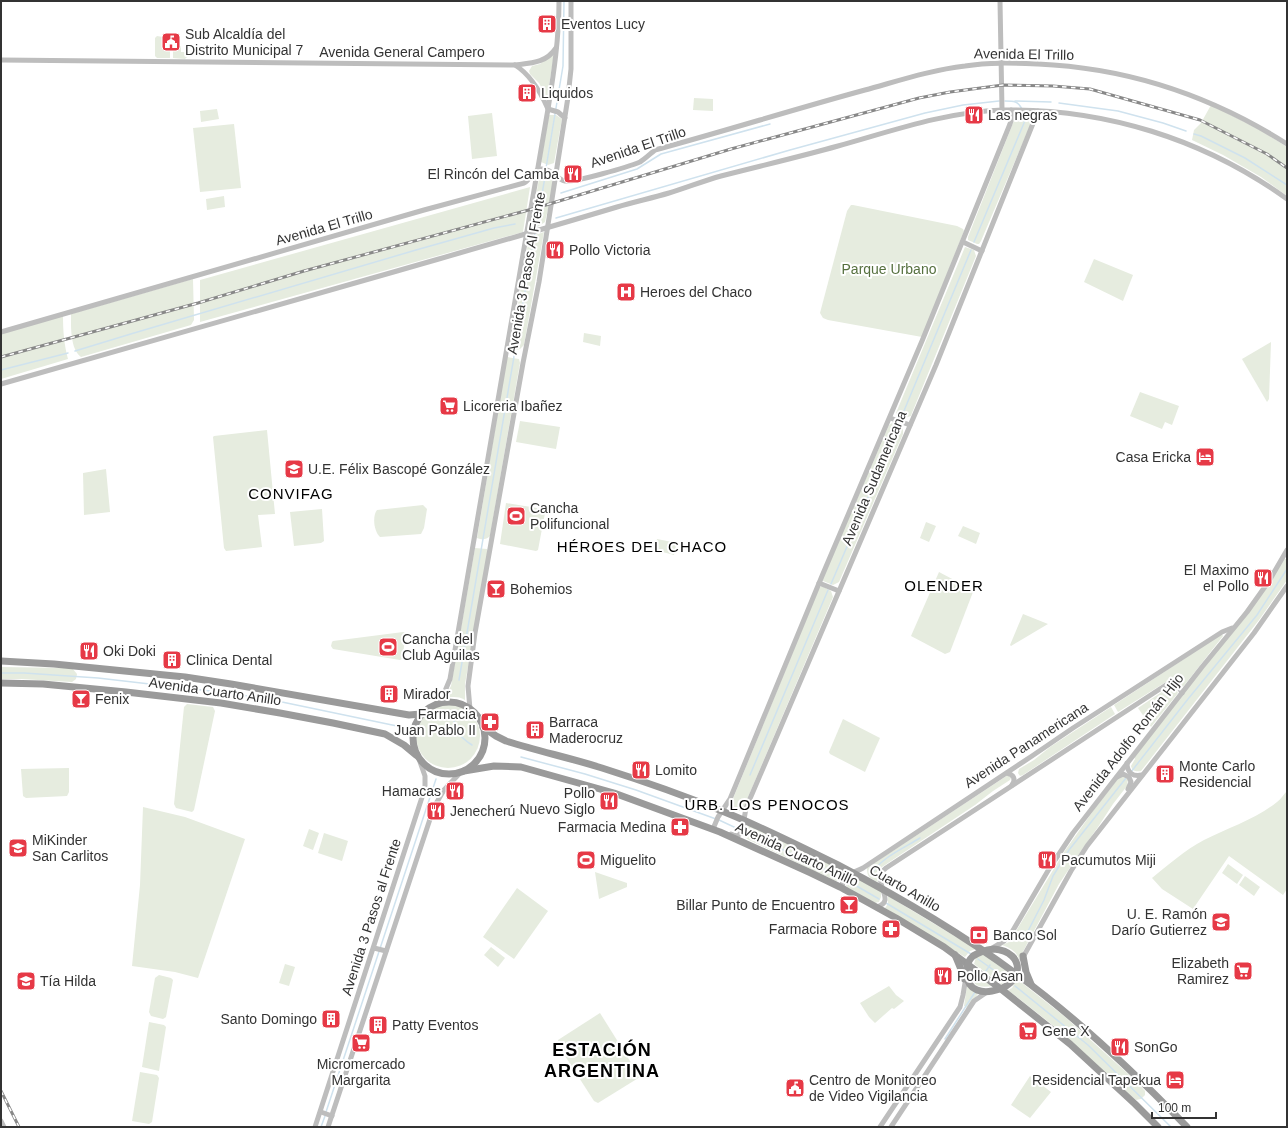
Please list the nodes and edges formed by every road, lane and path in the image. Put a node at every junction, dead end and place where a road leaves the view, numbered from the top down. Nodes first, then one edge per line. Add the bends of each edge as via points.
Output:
1 (560, 1) edge
2 (571, 1) edge
3 (1000, 1) edge
4 (558, 45) junction
5 (1, 60) edge
6 (1001, 63) junction
7 (515, 65) junction
8 (1002, 110) junction
9 (1011, 110) junction
10 (553, 111) junction
11 (1038, 111) junction
12 (565, 118) junction
13 (1287, 144) edge
14 (539, 170) junction
15 (556, 175) junction
16 (1287, 199) edge
17 (547, 228) junction
18 (528, 234) junction
19 (514, 238) junction
20 (963, 242) junction
21 (524, 248) junction
22 (982, 251) junction
23 (1, 332) edge
24 (1, 384) edge
25 (890, 418) junction
26 (910, 425) junction
27 (1287, 550) edge
28 (1284, 559) edge
29 (819, 583) junction
30 (1287, 586) edge
31 (839, 591) junction
32 (1233, 628) junction
33 (1, 661) edge
34 (1, 683) edge
35 (1182, 693) junction
36 (436, 704) junction
37 (470, 709) junction
38 (421, 714) junction
39 (483, 727) junction
40 (418, 757) junction
41 (1127, 764) junction
42 (1016, 767) junction
43 (462, 772) junction
44 (1007, 773) junction
45 (1141, 775) junction
46 (1118, 776) junction
47 (1022, 779) junction
48 (1012, 785) junction
49 (1113, 813) junction
50 (720, 814) junction
51 (744, 820) junction
52 (716, 829) junction
53 (853, 873) junction
54 (883, 889) junction
55 (844, 890) junction
56 (876, 907) junction
57 (376, 948) junction
58 (987, 950) junction
59 (385, 951) junction
60 (955, 955) junction
61 (1023, 956) junction
62 (967, 967) junction
63 (1017, 971) junction
64 (965, 986) junction
65 (1033, 987) junction
66 (1001, 989) junction
67 (987, 992) junction
68 (937, 1041) junction
69 (944, 1046) junction
70 (327, 1114) junction
71 (1, 1122) edge
72 (4, 1127) edge
73 (315, 1127) edge
74 (328, 1127) edge
75 (880, 1127) edge
76 (891, 1127) edge
77 (1158, 1127) edge
78 (1187, 1127) edge

1 - 4 main road, Avenida 3 Pasos Al Frente
2 - 12 main road, Avenida 3 Pasos Al Frente via 571,69
3 - 6 main road
4 - 7 main road, Avenida General Campero via 539,62
4 - 10 main road, Avenida 3 Pasos Al Frente
5 - 7 main road, Avenida General Campero
6 - 8 main road
6 - 13 main road, Avenida El Trillo via 1094,68 1155,82 1208,101 1262,128
6 - 15 main road, Avenida El Trillo via 937,71 798,108 655,150 641,162 605,173 568,181 561,180
7 - 10 main road via 521,68 536,86
8 - 9 main road
8 - 17 main road via 969,113 918,123 718,177
9 - 11 main road
9 - 20 main road, Avenida Sudamericana via 1010,124
10 - 12 main road
10 - 14 main road, Avenida 3 Pasos Al Frente
11 - 16 main road via 1072,114 1145,128 1218,156
11 - 22 main road, Avenida Sudamericana
12 - 15 main road, Avenida 3 Pasos Al Frente
14 - 15 main road, Avenida El Trillo via 552,171
14 - 18 main road, Avenida 3 Pasos Al Frente
14 - 23 main road, Avenida El Trillo via 524,183
15 - 17 main road, Avenida 3 Pasos Al Frente
17 - 18 main road
17 - 37 main road, Avenida 3 Pasos Al Frente via 475,636 468,686
18 - 19 main road
18 - 21 main road, Avenida 3 Pasos Al Frente
19 - 21 main road
19 - 24 main road
20 - 22 main road
20 - 25 main road, Avenida Sudamericana
21 - 36 main road, Avenida 3 Pasos Al Frente via 450,679
22 - 26 main road, Avenida Sudamericana
25 - 26 main road
25 - 29 main road, Avenida Sudamericana
26 - 31 main road, Avenida Sudamericana
27 - 28 main road, Avenida Adolfo Román Hijo
28 - 32 main road, Avenida Adolfo Román Hijo
29 - 31 main road
29 - 50 main road, Avenida Sudamericana via 728,803
30 - 45 main road via 1254,633
31 - 51 main road, Avenida Sudamericana via 746,808
32 - 35 main road, Avenida Adolfo Román Hijo
32 - 42 main road, Avenida Panamericana via 1222,632
33 - 38 highway, Avenida Cuarto Anillo via 184,677 409,715
34 - 40 highway, Avenida Cuarto Anillo via 43,684 126,692 278,712 385,734
35 - 41 main road, Avenida Adolfo Román Hijo
35 - 47 main road, Avenida Panamericana via 1176,685 1166,685
36 - 37 highway via 446,701 461,703
36 - 38 highway
37 - 39 highway
38 - 40 highway via 412,735
39 - 43 highway via 485,742 482,752 473,765
39 - 50 highway, Cuarto Anillo via 506,741 643,782
40 - 43 highway via 437,773
40 - 57 main road, Avenida 3 Pasos al Frente via 425,776 425,788
41 - 45 main road via 1131,774
41 - 46 main road, Avenida Adolfo Román Hijo
42 - 44 main road, Avenida Panamericana
42 - 47 main road via 1015,775
43 - 52 highway, Avenida Cuarto Anillo via 494,766 521,767 614,793
43 - 59 main road, Avenida 3 Pasos al Frente via 444,790 434,807
44 - 48 main road via 1014,777
44 - 53 main road, Avenida Panamericana
45 - 49 main road
46 - 49 main road via 1125,774 1129,777 1131,785 1115,806
46 - 58 main road, Avenida Adolfo Román Hijo via 1073,832 1012,932 1004,942
47 - 48 main road, Avenida Panamericana
48 - 54 main road, Avenida Panamericana via 883,869 880,877
49 - 61 main road via 1071,871
50 - 51 highway, Cuarto Anillo
50 - 52 main road, Avenida Sudamericana
51 - 52 main road, Avenida Sudamericana via 740,834 736,836
51 - 53 highway, Cuarto Anillo via 782,836
52 - 55 highway, Avenida Cuarto Anillo
53 - 54 highway, Cuarto Anillo
53 - 55 main road, Avenida Panamericana via 844,878
54 - 56 main road, Avenida Panamericana via 885,902
54 - 58 highway, Cuarto Anillo
55 - 56 highway, Avenida Cuarto Anillo
56 - 60 highway, Avenida Cuarto Anillo
57 - 59 main road
57 - 70 main road, Avenida 3 Pasos al Frente
58 - 62 highway via 974,956
58 - 63 highway, Cuarto Anillo
58 - 63 highway via 1000,950 1010,954 1015,960
59 - 70 main road, Avenida 3 Pasos al Frente
60 - 62 highway, Avenida Cuarto Anillo
60 - 64 highway
61 - 63 main road
61 - 65 highway via 1026,972
62 - 64 main road
62 - 66 highway
62 - 67 highway via 970,986
63 - 65 highway, Cuarto Anillo
63 - 66 highway via 1012,983
64 - 68 main road via 960,1007
65 - 78 highway, Cuarto Anillo via 1074,1020 1153,1092
66 - 67 highway
66 - 77 highway via 1070,1044
67 - 69 main road via 974,1001
68 - 69 main road
68 - 75 main road
69 - 76 main road
70 - 73 main road, Avenida 3 Pasos al Frente
70 - 74 main road, Avenida 3 Pasos al Frente
71 - 72 main road

